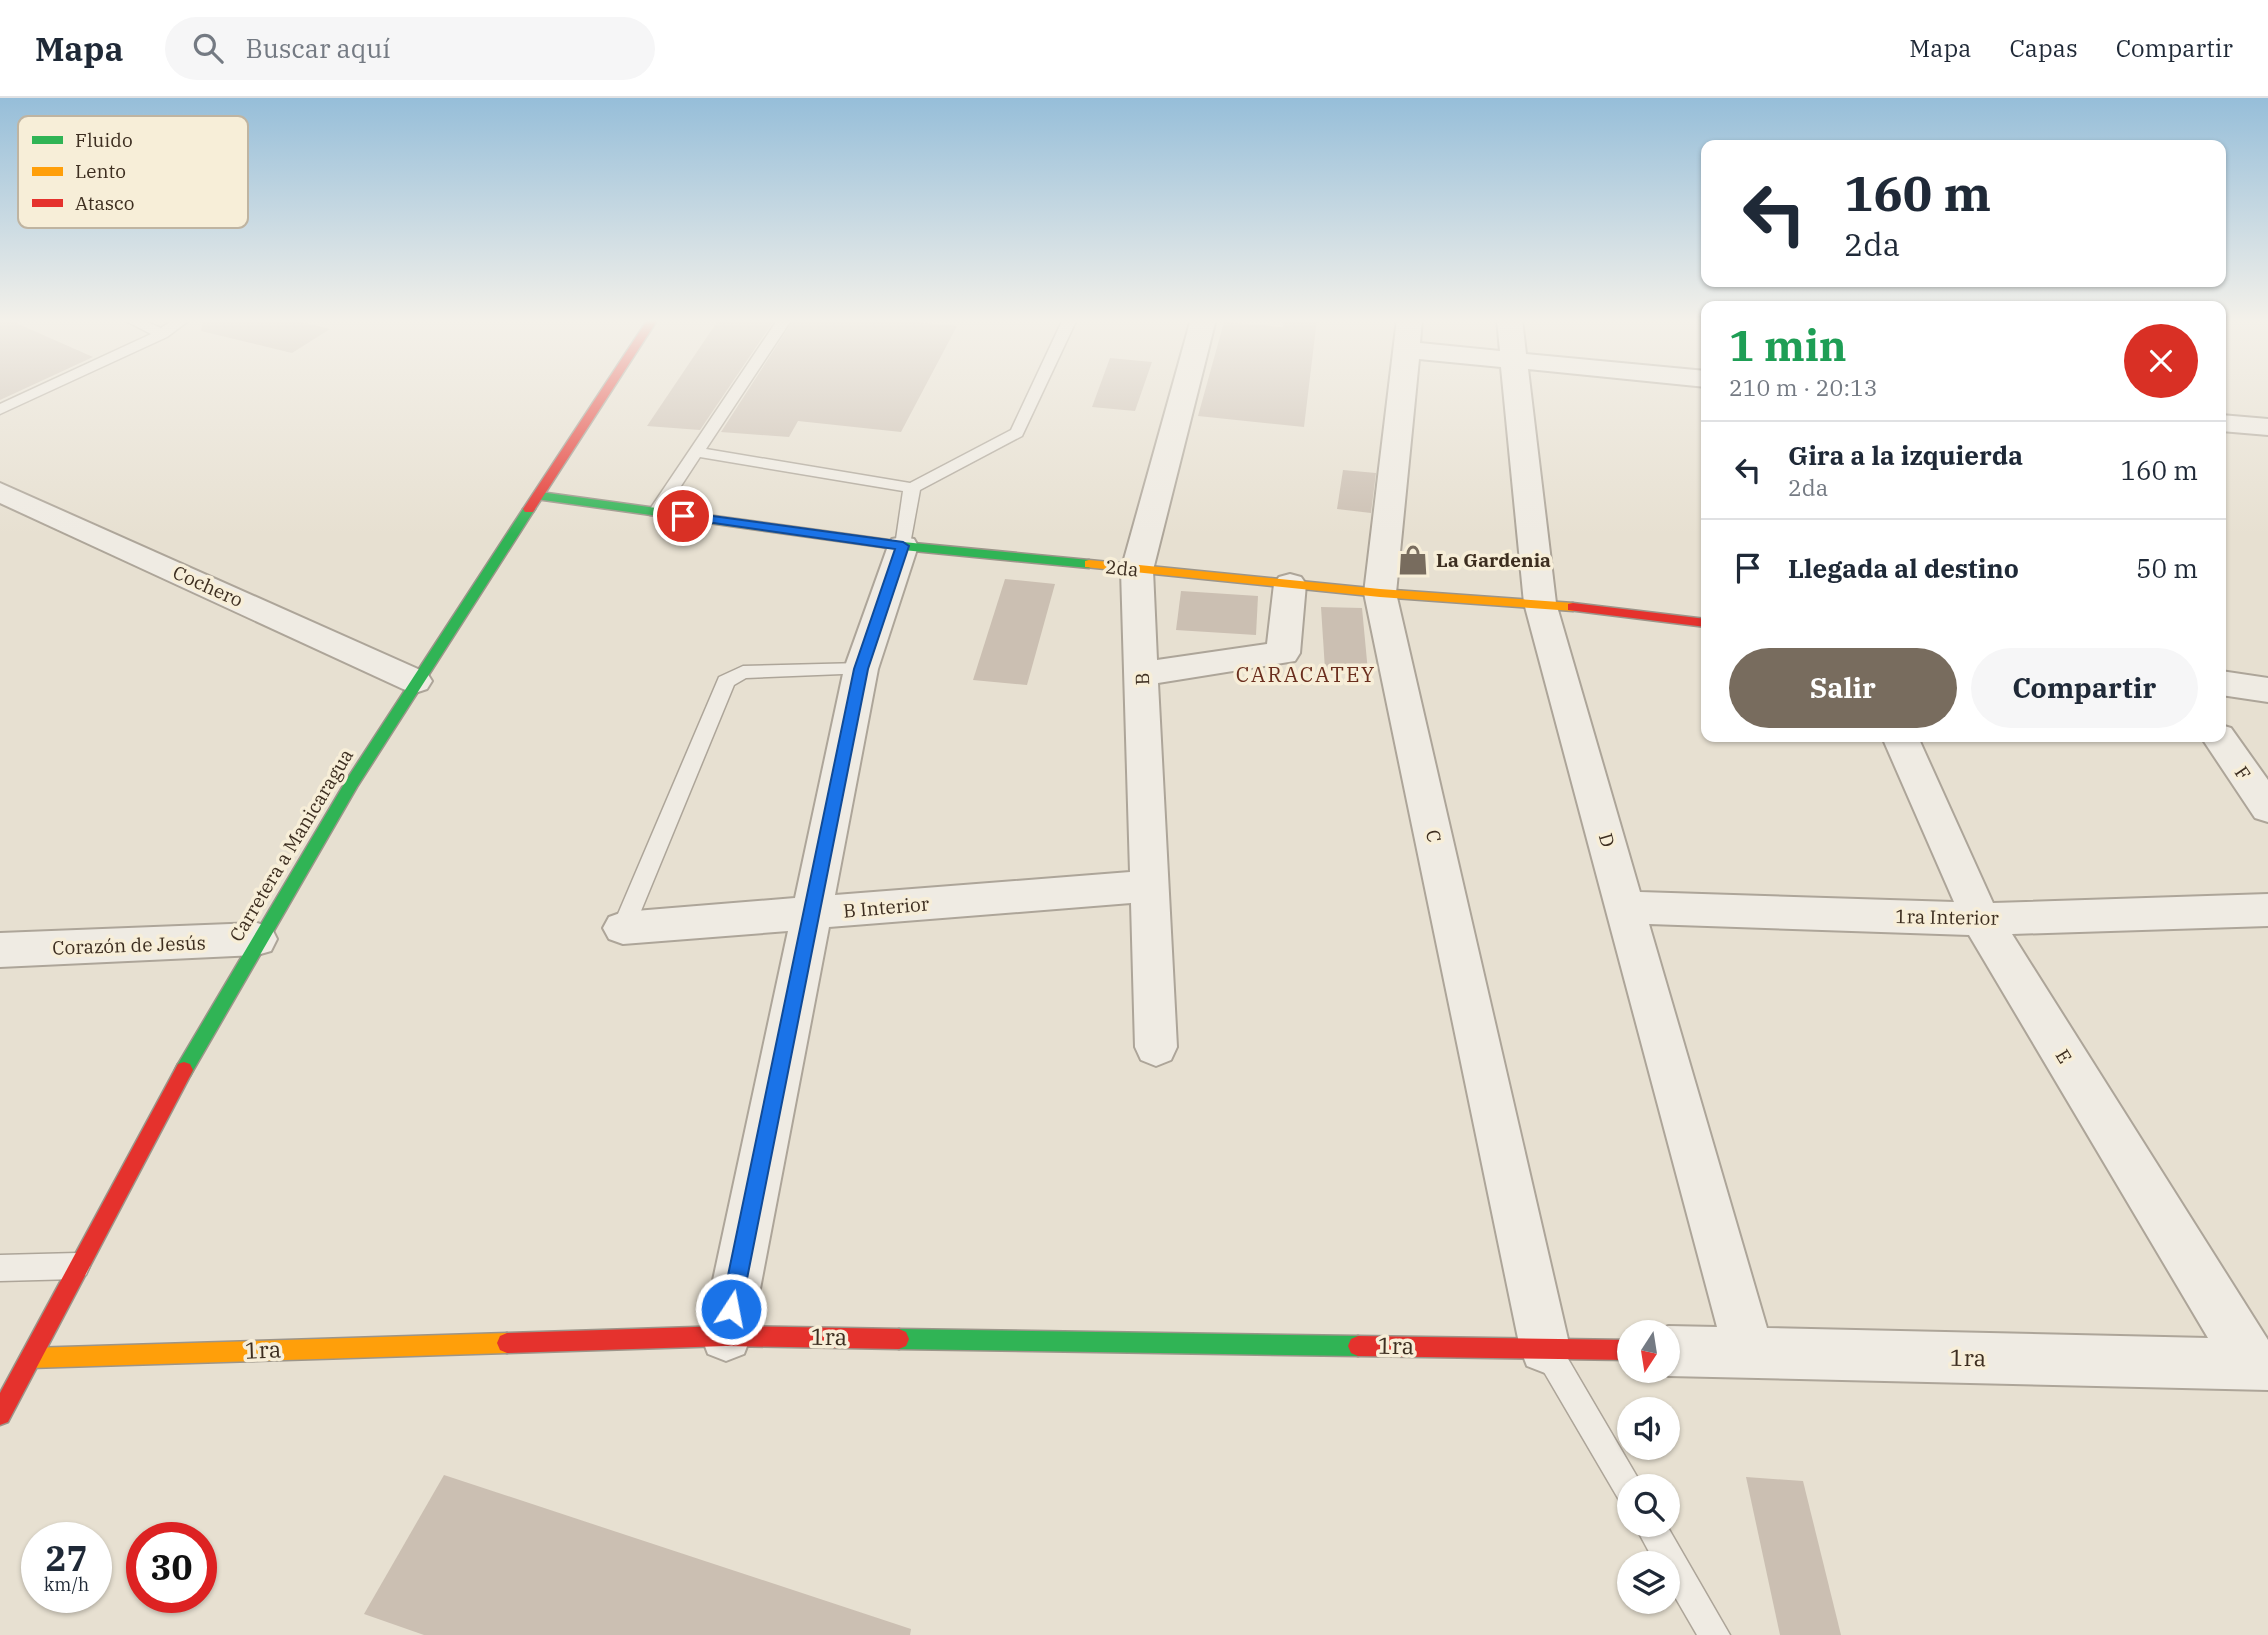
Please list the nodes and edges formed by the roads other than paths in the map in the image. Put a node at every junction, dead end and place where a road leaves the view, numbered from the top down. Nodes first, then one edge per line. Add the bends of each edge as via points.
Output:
1 (41, 391) edge
2 (607, 391) edge
3 (737, 391) edge
4 (1037, 391) edge
5 (1185, 391) edge
6 (1403, 391) edge
7 (1516, 391) edge
8 (0, 410) edge
9 (2226, 424) edge
10 (2268, 428) edge
11 (696, 452) junction
12 (912, 488) junction
13 (0, 492) edge
14 (540, 496) junction
15 (656, 512) junction
16 (903, 546) junction
17 (1137, 570) junction
18 (1290, 584) junction
19 (1380, 593) junction
20 (1540, 603) junction
21 (1701, 622) edge
22 (861, 669) junction
23 (1141, 674) junction
24 (415, 681) junction
25 (2226, 684) edge
26 (2268, 690) edge
27 (1902, 742) edge
28 (2222, 742) edge
29 (2268, 808) edge
30 (1149, 886) junction
31 (1626, 907) junction
32 (2268, 910) edge
33 (811, 914) junction
34 (1980, 919) junction
35 (623, 928) joint
36 (257, 939) junction
37 (0, 950) edge
38 (1156, 1047) dead end
39 (77, 1266) junction
40 (0, 1268) edge
41 (726, 1336) junction
42 (1545, 1348) junction
43 (1617, 1350) edge
44 (1680, 1351) edge
45 (1749, 1353) junction
46 (30, 1358) junction
47 (2260, 1364) edge
48 (0, 1414) edge
49 (1620, 1474) edge
50 (1657, 1537) edge
51 (1714, 1635) edge

1 - 8 lane
2 - 14 street, Carretera a Manicaragua
3 - 11 lane
4 - 12 lane via 1017,433
5 - 17 street, B
6 - 19 street, C
7 - 20 street, D
9 - 10 street
11 - 12 lane
11 - 15 lane
12 - 16 lane
13 - 24 street, Cochero
14 - 15 street, 2da
14 - 24 street, Carretera a Manicaragua
15 - 16 street, 2da
16 - 17 street, 2da
16 - 22 street
17 - 18 street, 2da
17 - 23 street, B
18 - 19 street, 2da
18 - 23 street via 1283,653
19 - 20 street, 2da
19 - 42 street, C
20 - 21 street, 2da
20 - 31 street, D
22 - 33 street
22 - 35 lane via 743,672 726,681
23 - 30 street, B
24 - 36 street, Carretera a Manicaragua
25 - 26 street
27 - 34 street, E
28 - 29 street, F
30 - 33 street, B Interior
30 - 38 street, B
31 - 34 street, 1ra Interior
31 - 45 street, D
32 - 34 street, 1ra Interior
33 - 35 street, B Interior
33 - 41 street
34 - 47 street, E
36 - 37 street, Corazón de Jesús
36 - 39 street, Carretera a Manicaragua
39 - 40 lane
39 - 46 street, Carretera a Manicaragua
41 - 42 street, 1ra
41 - 46 street, 1ra
42 - 43 street, 1ra
42 - 49 lane
44 - 45 street, 1ra
45 - 47 street, 1ra
46 - 48 street, Carretera a Manicaragua
50 - 51 lane

